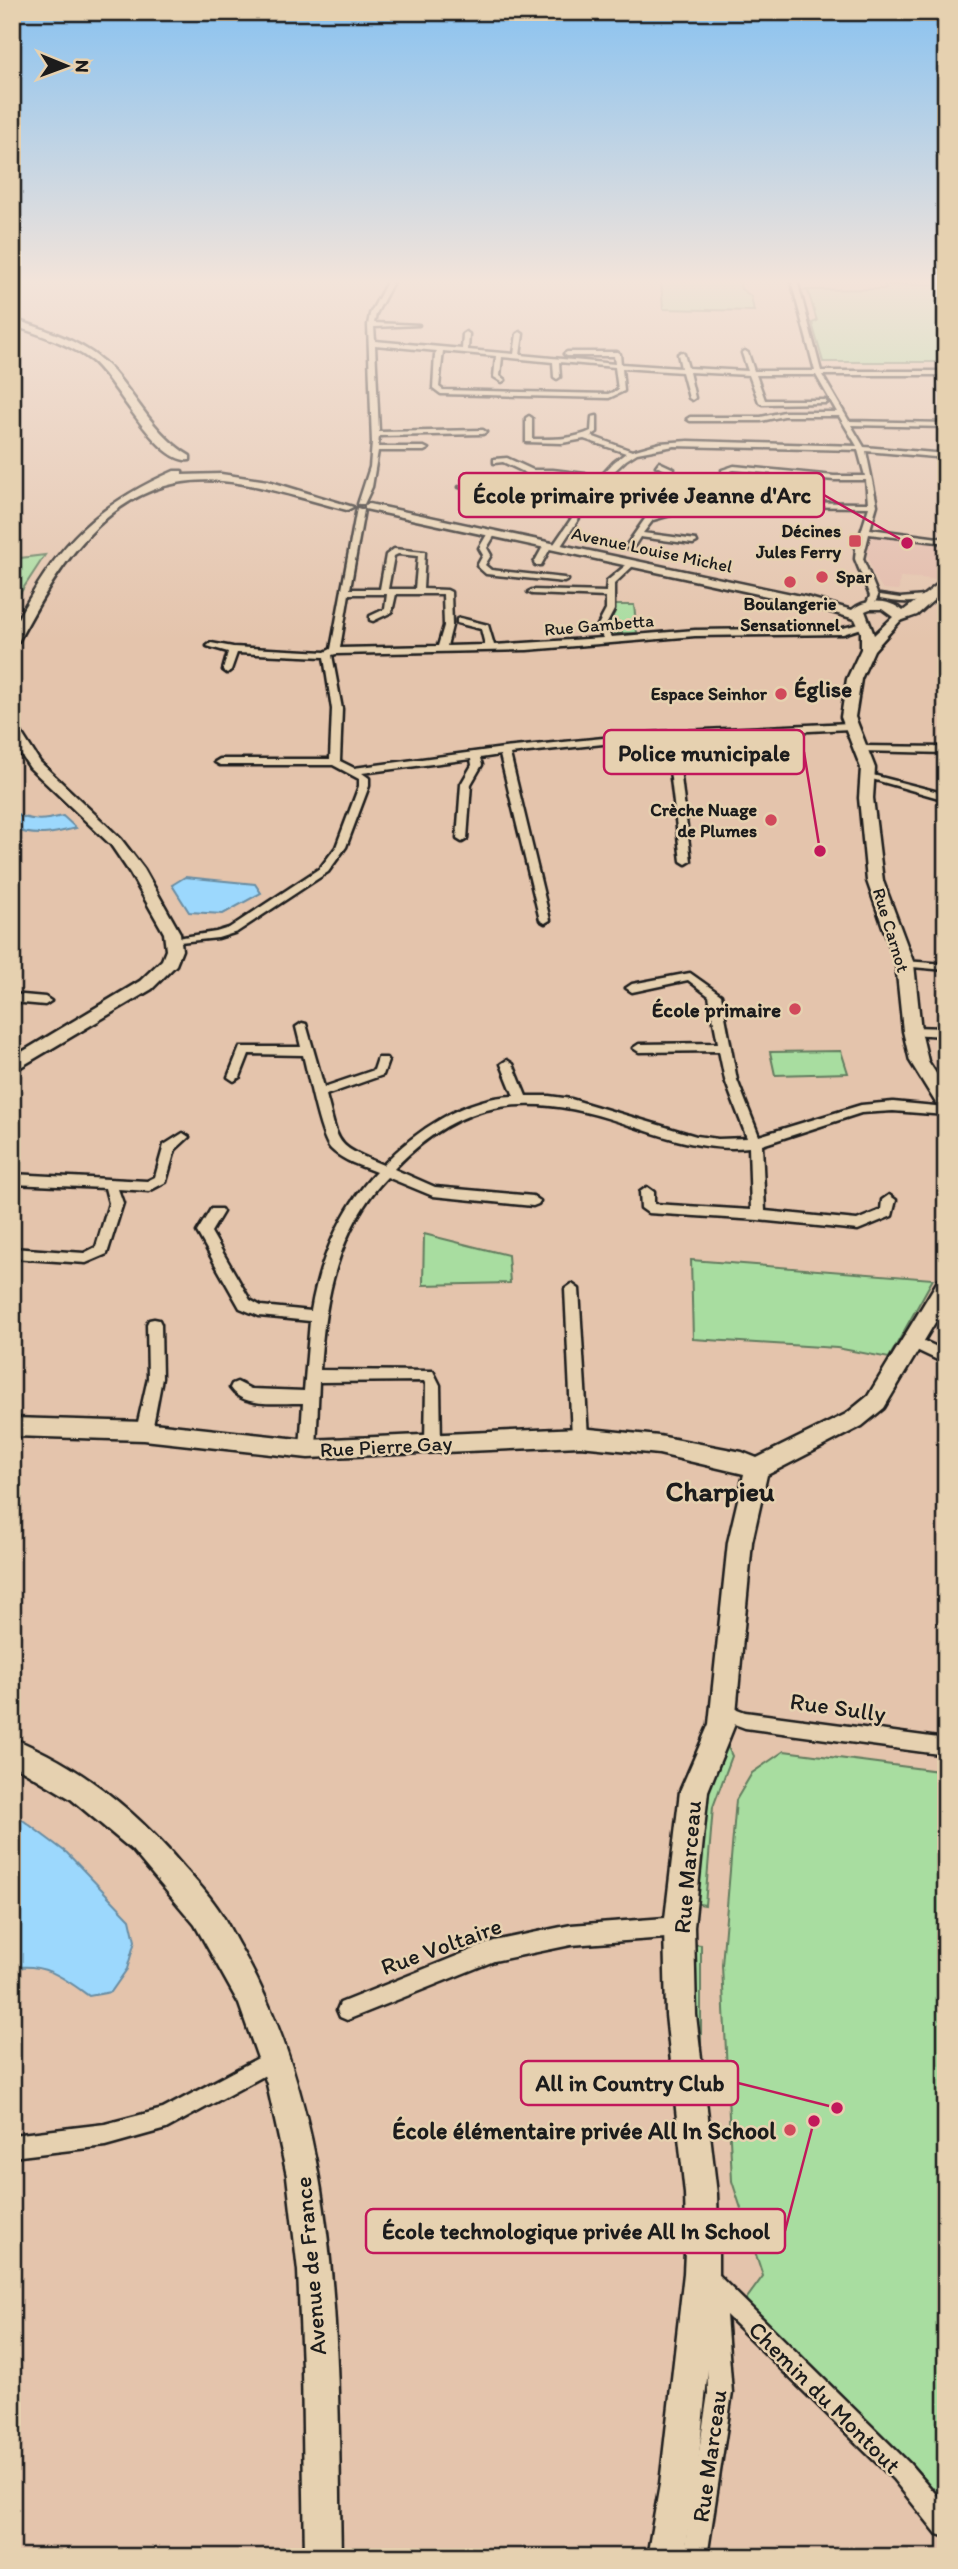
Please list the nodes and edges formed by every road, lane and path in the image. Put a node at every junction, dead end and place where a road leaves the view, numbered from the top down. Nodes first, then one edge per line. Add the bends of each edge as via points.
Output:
1 (129, 400) edge
2 (374, 400) edge
3 (761, 400) edge
4 (834, 400) edge
5 (825, 402) dead end
6 (842, 414) junction
7 (595, 417) dead end
8 (528, 418) dead end
9 (690, 419) dead end
10 (847, 423) junction
11 (946, 425) edge
12 (483, 432) dead end
13 (375, 434) junction
14 (586, 437) junction
15 (163, 442) junction
16 (861, 447) junction
17 (424, 449) dead end
18 (373, 450) junction
19 (632, 453) junction
20 (946, 456) edge
21 (186, 458) junction
22 (497, 461) dead end
23 (659, 464) dead end
24 (199, 466) junction
25 (170, 467) junction
26 (533, 473) junction
27 (605, 478) junction
28 (869, 478) junction
29 (279, 487) junction
30 (463, 487) dead end
31 (729, 491) dead end
32 (586, 505) junction
33 (873, 505) junction
34 (358, 506) junction
35 (688, 507) dead end
36 (640, 511) junction
37 (736, 512) dead end
38 (661, 513) junction
39 (650, 517) junction
40 (85, 528) junction
41 (867, 531) junction
42 (492, 533) junction
43 (639, 535) junction
44 (946, 541) edge
45 (693, 542) dead end
46 (552, 546) junction
47 (630, 546) dead end
48 (538, 563) dead end
49 (631, 563) junction
50 (564, 580) dead end
51 (946, 582) edge
52 (871, 585) junction
53 (345, 591) junction
54 (388, 591) junction
55 (419, 591) junction
56 (532, 592) dead end
57 (609, 595) junction
58 (927, 597) junction
59 (885, 602) junction
60 (864, 615) junction
61 (373, 618) dead end
62 (896, 619) junction
63 (460, 621) dead end
64 (608, 640) junction
65 (12, 642) edge
66 (211, 646) dead end
67 (490, 646) junction
68 (442, 647) junction
69 (868, 649) junction
70 (233, 650) junction
71 (331, 653) junction
72 (226, 670) dead end
73 (850, 726) junction
74 (12, 729) edge
75 (663, 735) junction
76 (863, 749) junction
77 (946, 750) edge
78 (504, 751) junction
79 (475, 755) junction
80 (220, 762) dead end
81 (335, 762) junction
82 (355, 771) junction
83 (868, 775) junction
84 (946, 797) edge
85 (462, 839) dead end
86 (686, 862) dead end
87 (545, 920) dead end
88 (174, 942) junction
89 (905, 964) junction
90 (946, 967) edge
91 (632, 988) dead end
92 (12, 998) edge
93 (45, 1001) dead end
94 (302, 1027) dead end
95 (912, 1031) junction
96 (946, 1032) edge
97 (725, 1047) junction
98 (639, 1048) dead end
99 (309, 1051) junction
100 (382, 1061) dead end
101 (507, 1064) dead end
102 (12, 1066) edge
103 (234, 1077) dead end
104 (318, 1094) junction
105 (522, 1101) junction
106 (946, 1104) edge
107 (946, 1111) edge
108 (183, 1137) dead end
109 (755, 1142) junction
110 (383, 1171) junction
111 (12, 1179) edge
112 (113, 1183) junction
113 (647, 1192) dead end
114 (533, 1200) dead end
115 (889, 1200) dead end
116 (216, 1212) dead end
117 (758, 1215) junction
118 (12, 1253) edge
119 (946, 1285) edge
120 (572, 1289) dead end
121 (319, 1317) junction
122 (154, 1324) dead end
123 (913, 1342) junction
124 (946, 1358) edge
125 (313, 1376) junction
126 (237, 1388) dead end
127 (312, 1397) junction
128 (12, 1426) edge
129 (144, 1432) junction
130 (580, 1437) junction
131 (433, 1444) junction
132 (308, 1450) junction
133 (757, 1469) junction
134 (724, 1712) junction
135 (946, 1747) edge
136 (12, 1751) edge
137 (679, 1927) junction
138 (347, 2010) dead end
139 (275, 2059) junction
140 (12, 2146) edge
141 (701, 2273) junction
142 (946, 2525) edge
143 (323, 2557) edge
144 (665, 2557) edge
145 (695, 2557) edge

1 - 15 street
2 - 13 street
3 - 5 street
4 - 6 street
6 - 9 street
6 - 10 street
7 - 14 street via 594,432
8 - 14 street via 528,441
10 - 11 street
10 - 16 street
12 - 13 street
13 - 18 street
14 - 19 street
15 - 21 street
15 - 25 street
16 - 19 street via 682,444
16 - 20 street
16 - 28 street
17 - 18 street
18 - 34 street via 369,486
19 - 27 street via 614,464
21 - 24 street
21 - 25 street
22 - 26 street
23 - 27 street via 670,469 665,483
24 - 25 street
24 - 29 street
25 - 40 street
26 - 27 street
26 - 30 street via 510,496
27 - 32 street
28 - 31 street via 734,468 726,470
28 - 33 street
29 - 34 street, Avenue Louise Michel
29 - 40 street via 213,476 176,479 142,493
32 - 36 street
32 - 46 street
33 - 37 street via 739,504 734,505
33 - 41 street
34 - 42 street, Avenue Louise Michel
34 - 53 street
35 - 38 street
36 - 38 street
36 - 39 street
38 - 39 street
39 - 43 street
40 - 65 street via 38,594
41 - 44 street
41 - 52 street via 859,559
42 - 46 street, Avenue Louise Michel
42 - 50 street via 483,548 487,555 484,568
43 - 45 street
43 - 47 street
46 - 48 street
46 - 49 street, Avenue Louise Michel
49 - 57 street via 610,583
49 - 60 street, Avenue Louise Michel
51 - 58 street
52 - 59 street
52 - 60 street via 874,598
53 - 54 street
53 - 71 street
54 - 55 street
54 - 55 street via 390,555 397,551 422,554
54 - 61 street via 389,610
55 - 68 street via 449,595
56 - 57 street
57 - 64 street via 610,610 601,627
58 - 59 street
58 - 62 street via 913,612
59 - 60 street
59 - 62 street via 896,611
60 - 62 street via 878,623
60 - 64 street, Rue Gambetta via 843,631 695,633
60 - 69 street
62 - 69 street
63 - 67 street via 485,626
64 - 67 street, Rue Gambetta
66 - 70 street, Rue Gambetta
67 - 68 street, Rue Gambetta
68 - 71 street, Rue Gambetta
69 - 73 street via 853,684
70 - 71 street, Rue Gambetta
70 - 72 street
71 - 81 street via 337,709
73 - 75 street
73 - 76 street, Rue Carnot
74 - 88 street via 35,765 116,842 138,872
75 - 78 street
75 - 86 street via 667,750 673,752
76 - 77 street
76 - 83 street, Rue Carnot
78 - 79 street
78 - 87 street
79 - 82 street
79 - 85 street via 477,765 466,784
80 - 81 street
81 - 82 street
82 - 88 street via 364,778 364,786 341,847 324,870 233,930
83 - 84 street
83 - 89 street, Rue Carnot via 866,798 875,881
88 - 102 street via 170,961 146,985
89 - 90 street
89 - 95 street, Rue Carnot
91 - 97 street via 690,976 715,995
92 - 93 street
94 - 99 street
95 - 96 street
95 - 106 street, Rue Carnot via 919,1060
97 - 98 street
97 - 109 street via 731,1080
99 - 103 street via 244,1050
99 - 104 street
100 - 104 street via 379,1072
101 - 105 street
104 - 110 street via 333,1144 342,1153
105 - 109 street via 547,1100 602,1111 680,1137
105 - 110 street via 495,1101 463,1111 429,1130
107 - 109 street via 859,1109
108 - 112 street via 169,1148 161,1179 149,1185
109 - 117 street
110 - 114 street via 433,1191
110 - 121 street via 338,1240 323,1286
111 - 112 street
112 - 118 street via 116,1203 102,1250 86,1258
113 - 117 street via 648,1208
115 - 117 street via 887,1213 858,1225
116 - 121 street via 204,1232 246,1304 259,1311
119 - 123 street
120 - 130 street
121 - 125 street
122 - 129 street via 153,1400
123 - 124 street
123 - 133 street via 876,1402 855,1420
125 - 127 street
125 - 131 street via 428,1375 433,1385
126 - 127 street via 248,1395
127 - 132 street
128 - 129 street, Rue Pierre Gay
129 - 132 street, Rue Pierre Gay
130 - 131 street, Rue Pierre Gay
130 - 133 street, Rue Pierre Gay via 659,1445
131 - 132 street, Rue Pierre Gay
133 - 134 street, Rue Marceau via 740,1542
134 - 135 street, Rue Sully via 745,1720
134 - 137 street, Rue Marceau via 694,1791
136 - 139 street, Avenue de France via 61,1776 115,1814 159,1857 197,1902 228,1951
137 - 138 street, Rue Voltaire via 570,1935 494,1951
137 - 141 street, Rue Marceau via 681,2015 701,2194
139 - 140 street via 166,2119 105,2135
139 - 143 street, Avenue de France via 300,2151 312,2231
141 - 142 street, Chemin du Montout via 901,2471
141 - 144 street, Rue Marceau via 678,2484
141 - 145 street, Rue Marceau via 717,2321 720,2393

